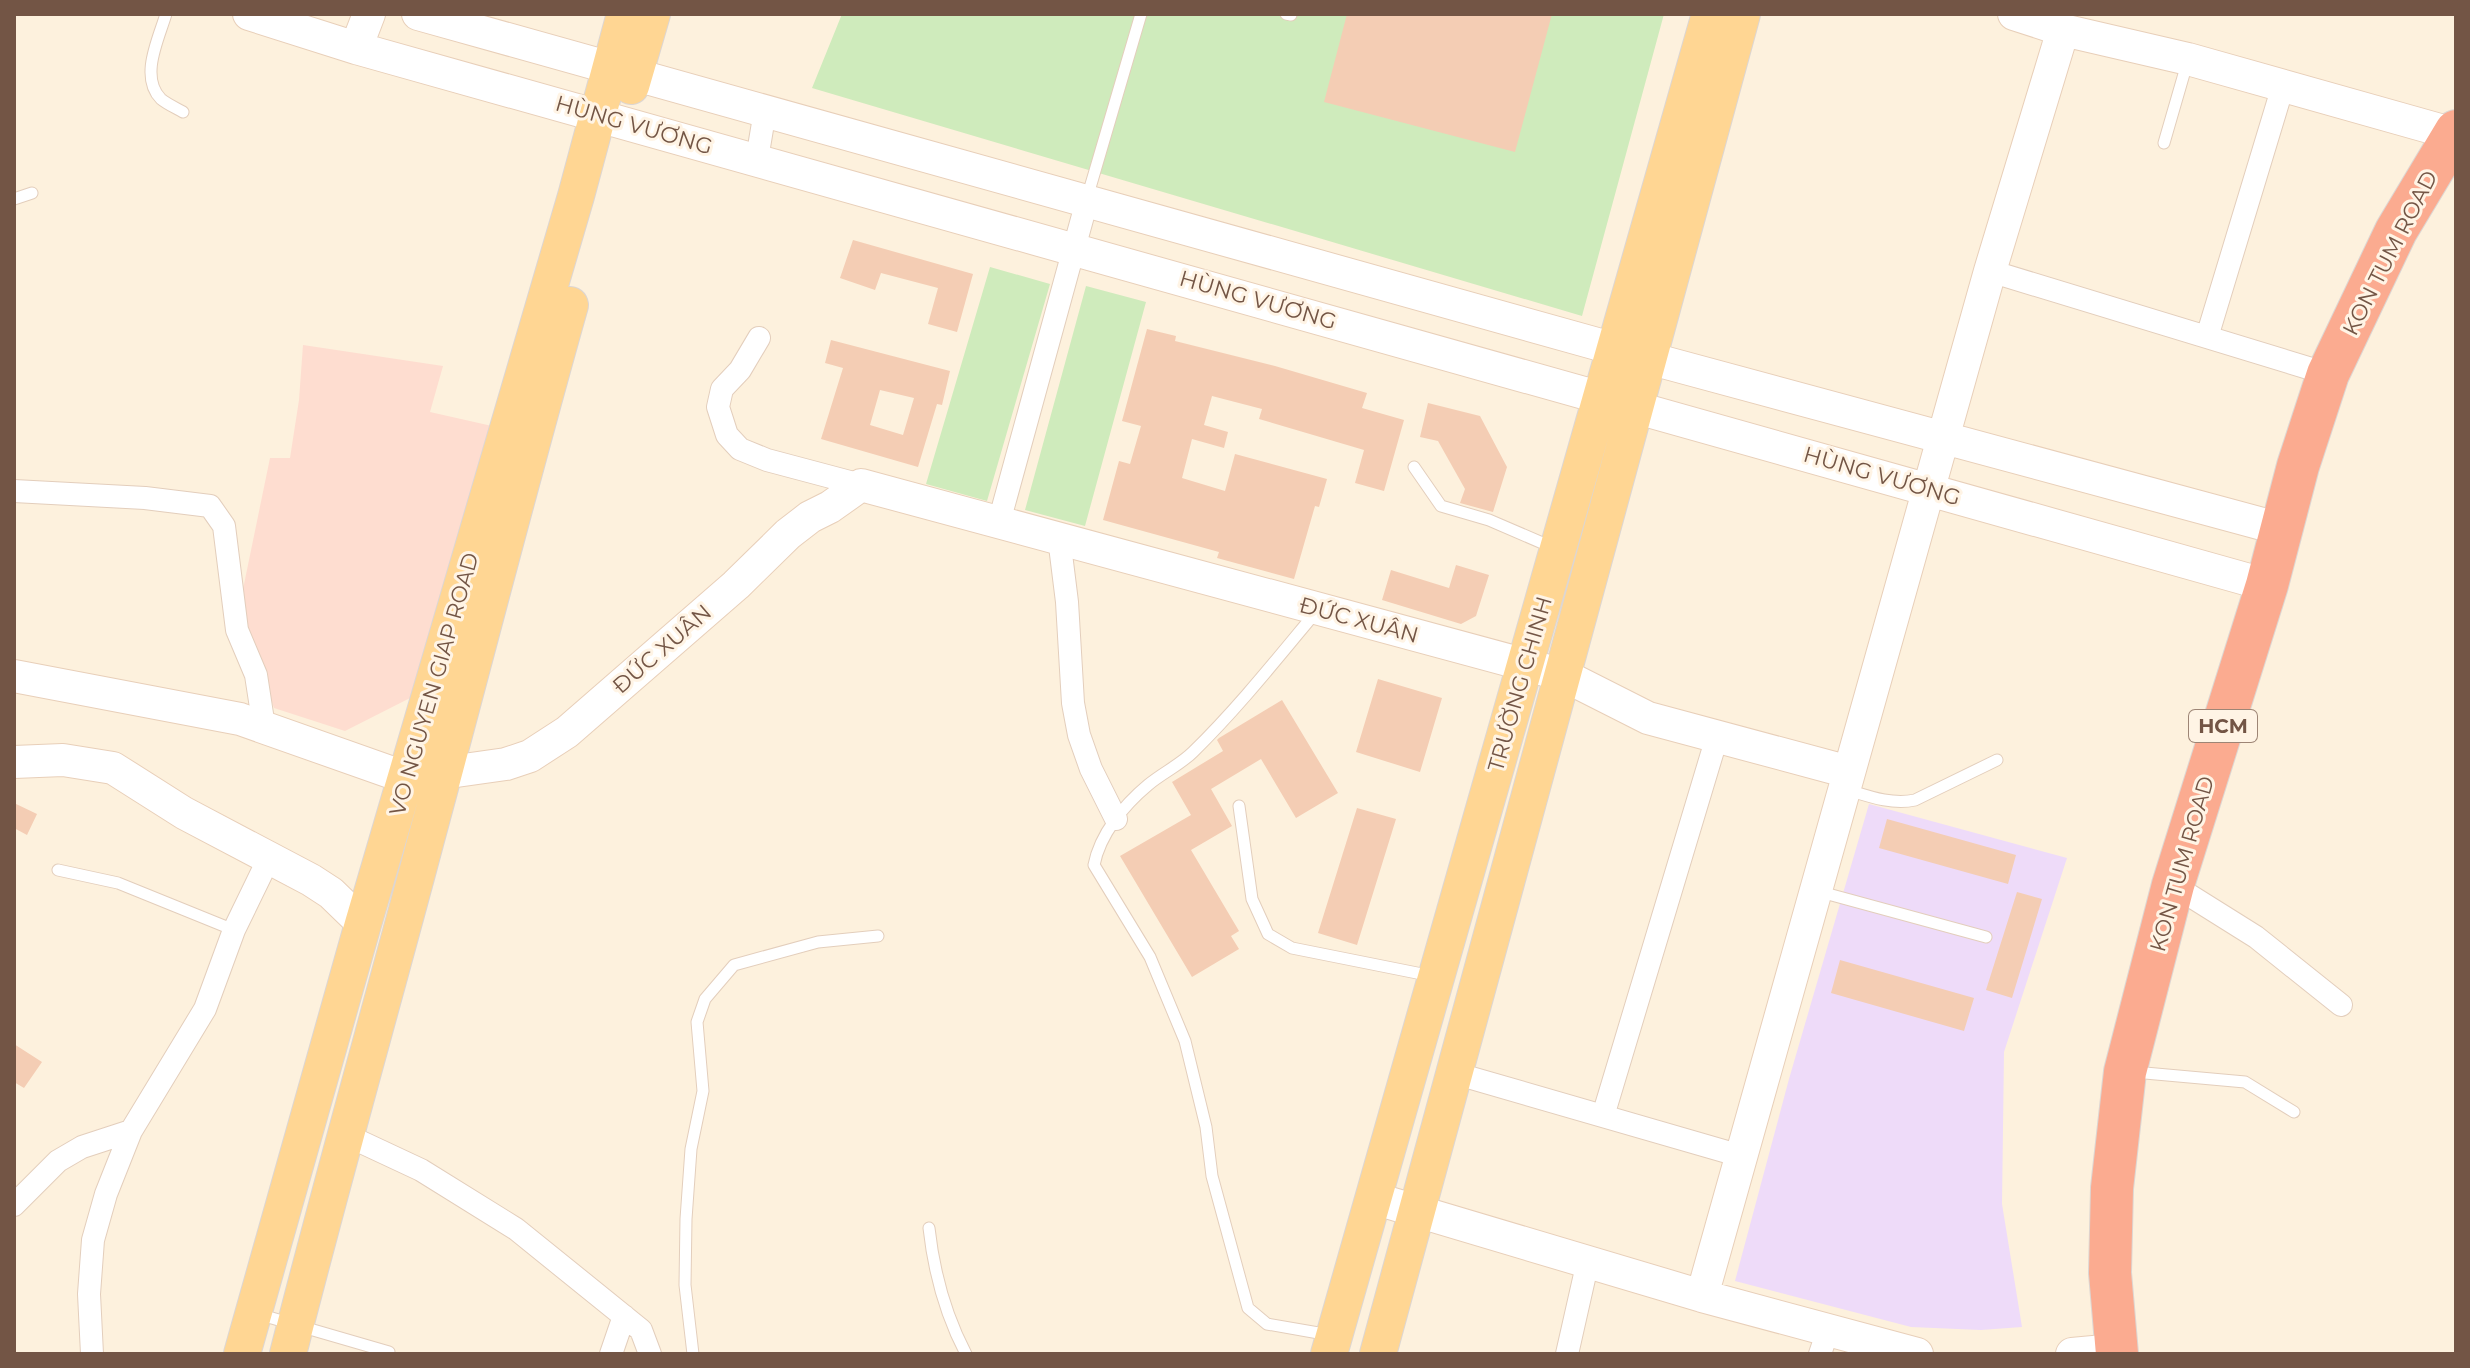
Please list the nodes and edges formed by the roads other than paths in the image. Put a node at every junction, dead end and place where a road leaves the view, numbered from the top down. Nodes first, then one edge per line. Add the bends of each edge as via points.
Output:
1 (166, 14) edge
2 (249, 14) edge
3 (369, 14) edge
4 (418, 14) edge
5 (625, 14) edge
6 (652, 14) edge
7 (1141, 14) edge
8 (1710, 14) edge
9 (1742, 14) edge
10 (2014, 14) edge
11 (2065, 22) edge
12 (356, 48) junction
13 (2188, 59) junction
14 (623, 71) junction
15 (2283, 86) junction
16 (765, 111) junction
17 (183, 112) dead end
18 (610, 118) junction
19 (2455, 133) edge
20 (2164, 143) dead end
21 (757, 159) junction
22 (32, 193) dead end
23 (14, 199) edge
24 (1087, 201) junction
25 (1074, 248) junction
26 (1990, 271) junction
27 (2207, 337) junction
28 (759, 338) dead end
29 (1615, 349) junction
30 (1650, 358) junction
31 (2328, 374) junction
32 (1601, 397) junction
33 (1637, 406) junction
34 (1944, 437) junction
35 (1414, 467) dead end
36 (861, 485) junction
37 (1929, 489) junction
38 (14, 491) edge
39 (999, 522) junction
40 (2281, 529) junction
41 (1059, 538) junction
42 (1558, 549) junction
43 (2267, 585) junction
44 (1319, 609) junction
45 (1525, 665) junction
46 (1563, 675) junction
47 (14, 676) edge
48 (264, 727) junction
49 (1717, 737) junction
50 (1997, 760) dead end
51 (14, 762) edge
52 (444, 773) junction
53 (407, 778) junction
54 (1847, 781) junction
55 (1239, 806) dead end
56 (1116, 819) junction
57 (269, 858) junction
58 (58, 870) dead end
59 (2173, 885) junction
60 (1816, 891) junction
61 (363, 924) junction
62 (234, 930) junction
63 (878, 936) dead end
64 (1986, 937) dead end
65 (1436, 977) junction
66 (1476, 988) junction
67 (2341, 1005) dead end
68 (2125, 1072) junction
69 (1454, 1073) junction
70 (2294, 1112) dead end
71 (1603, 1116) junction
72 (131, 1131) junction
73 (344, 1134) junction
74 (1741, 1156) junction
75 (1373, 1198) junction
76 (14, 1205) edge
77 (1416, 1210) junction
78 (929, 1228) dead end
79 (1588, 1261) junction
80 (1702, 1296) junction
81 (253, 1313) junction
82 (624, 1316) junction
83 (292, 1339) edge
84 (1824, 1342) edge
85 (1331, 1345) edge
86 (389, 1352) dead end
87 (2116, 1352) edge
88 (92, 1354) edge
89 (242, 1354) edge
90 (611, 1354) edge
91 (650, 1354) edge
92 (693, 1354) edge
93 (966, 1354) edge
94 (1378, 1354) edge
95 (1567, 1354) edge
96 (1917, 1354) edge
97 (2072, 1354) edge

1 - 17 lane via 151,71 161,99
2 - 12 street, HÙNG VƯƠNG
3 - 12 street
4 - 14 street
5 - 14 main road, VO NGUYEN GIAP ROAD
6 - 14 main road, VO NGUYEN GIAP ROAD
7 - 24 lane
8 - 29 main road, TRƯỜNG CHINH
9 - 30 main road, TRƯỜNG CHINH
10 - 11 street
11 - 13 street
11 - 26 street
12 - 18 street, HÙNG VƯƠNG
13 - 15 street
13 - 20 lane
14 - 16 street
14 - 18 main road, VO NGUYEN GIAP ROAD
15 - 19 street
15 - 27 street
16 - 21 street
16 - 24 street
18 - 21 street, HÙNG VƯƠNG
18 - 52 main road, VO NGUYEN GIAP ROAD
18 - 53 main road, VO NGUYEN GIAP ROAD
19 - 31 highway, KON TUM ROAD / HCM via 2396,231
21 - 25 street, HÙNG VƯƠNG
22 - 23 lane
24 - 25 street
24 - 29 street
25 - 32 street, HÙNG VƯƠNG
25 - 39 street
26 - 27 street
26 - 34 street
27 - 31 street
28 - 36 street, ĐỨC XUÂN via 722,389 718,407 727,435 740,449 767,460
29 - 30 street
29 - 32 main road, TRƯỜNG CHINH
30 - 33 main road, TRƯỜNG CHINH
30 - 34 street
31 - 40 highway, KON TUM ROAD / HCM
32 - 33 street, HÙNG VƯƠNG
32 - 42 main road, TRƯỜNG CHINH
33 - 37 street, HÙNG VƯƠNG
33 - 46 main road, TRƯỜNG CHINH
34 - 37 street
34 - 40 street
35 - 42 lane via 1441,506
36 - 39 street, ĐỨC XUÂN
36 - 52 street, ĐỨC XUÂN via 788,534 567,732 530,756 506,764
37 - 43 street, HÙNG VƯƠNG
37 - 54 street
38 - 48 street via 210,506 224,526 237,630 256,675
39 - 41 street, ĐỨC XUÂN
40 - 43 highway, KON TUM ROAD / HCM
41 - 44 street, ĐỨC XUÂN
41 - 56 street via 1079,735
42 - 45 main road, TRƯỜNG CHINH
43 - 59 highway, KON TUM ROAD / HCM
44 - 45 street, ĐỨC XUÂN
44 - 56 lane via 1191,754 1146,786
45 - 46 street, ĐỨC XUÂN
45 - 65 main road, TRƯỜNG CHINH
46 - 49 street, ĐỨC XUÂN via 1648,718
46 - 66 main road, TRƯỜNG CHINH
47 - 48 street
48 - 53 street
49 - 54 street, ĐỨC XUÂN
49 - 71 street
50 - 54 lane via 1905,803 1887,801
51 - 57 street via 63,760 113,768
52 - 53 street, ĐỨC XUÂN
52 - 73 main road, VO NGUYEN GIAP ROAD
53 - 61 main road, VO NGUYEN GIAP ROAD
54 - 60 street
55 - 65 lane via 1252,899 1268,934 1292,948
56 - 85 lane via 1097,847 1094,865 1150,957 1185,1041 1212,1176 1248,1308 1267,1324
57 - 61 street via 331,893
57 - 62 street
58 - 62 lane via 118,883
59 - 67 street via 2256,937
59 - 68 highway, KON TUM ROAD / HCM
60 - 64 lane
60 - 74 street
61 - 81 main road, VO NGUYEN GIAP ROAD
62 - 72 street via 205,1009
63 - 92 lane via 818,942 734,965 705,999 697,1022 703,1091 691,1149 686,1219 685,1285
65 - 66 main road
65 - 75 main road, TRƯỜNG CHINH
66 - 69 main road, TRƯỜNG CHINH
68 - 70 lane via 2245,1082
68 - 87 highway, KON TUM ROAD / HCM via 2112,1188 2110,1273
69 - 71 street
69 - 77 main road, TRƯỜNG CHINH
71 - 74 street
72 - 76 street via 58,1161
72 - 88 street via 93,1240
73 - 82 street via 467,1197 516,1229
73 - 83 main road, VO NGUYEN GIAP ROAD
74 - 80 street
75 - 77 street
75 - 85 main road, TRƯỜNG CHINH
77 - 79 street
77 - 94 main road, TRƯỜNG CHINH
78 - 93 lane via 934,1268
79 - 80 street
79 - 95 street
80 - 84 street
81 - 83 lane
81 - 89 main road, VO NGUYEN GIAP ROAD
82 - 90 street
82 - 91 street via 641,1330
83 - 86 lane
84 - 96 street
87 - 97 street

